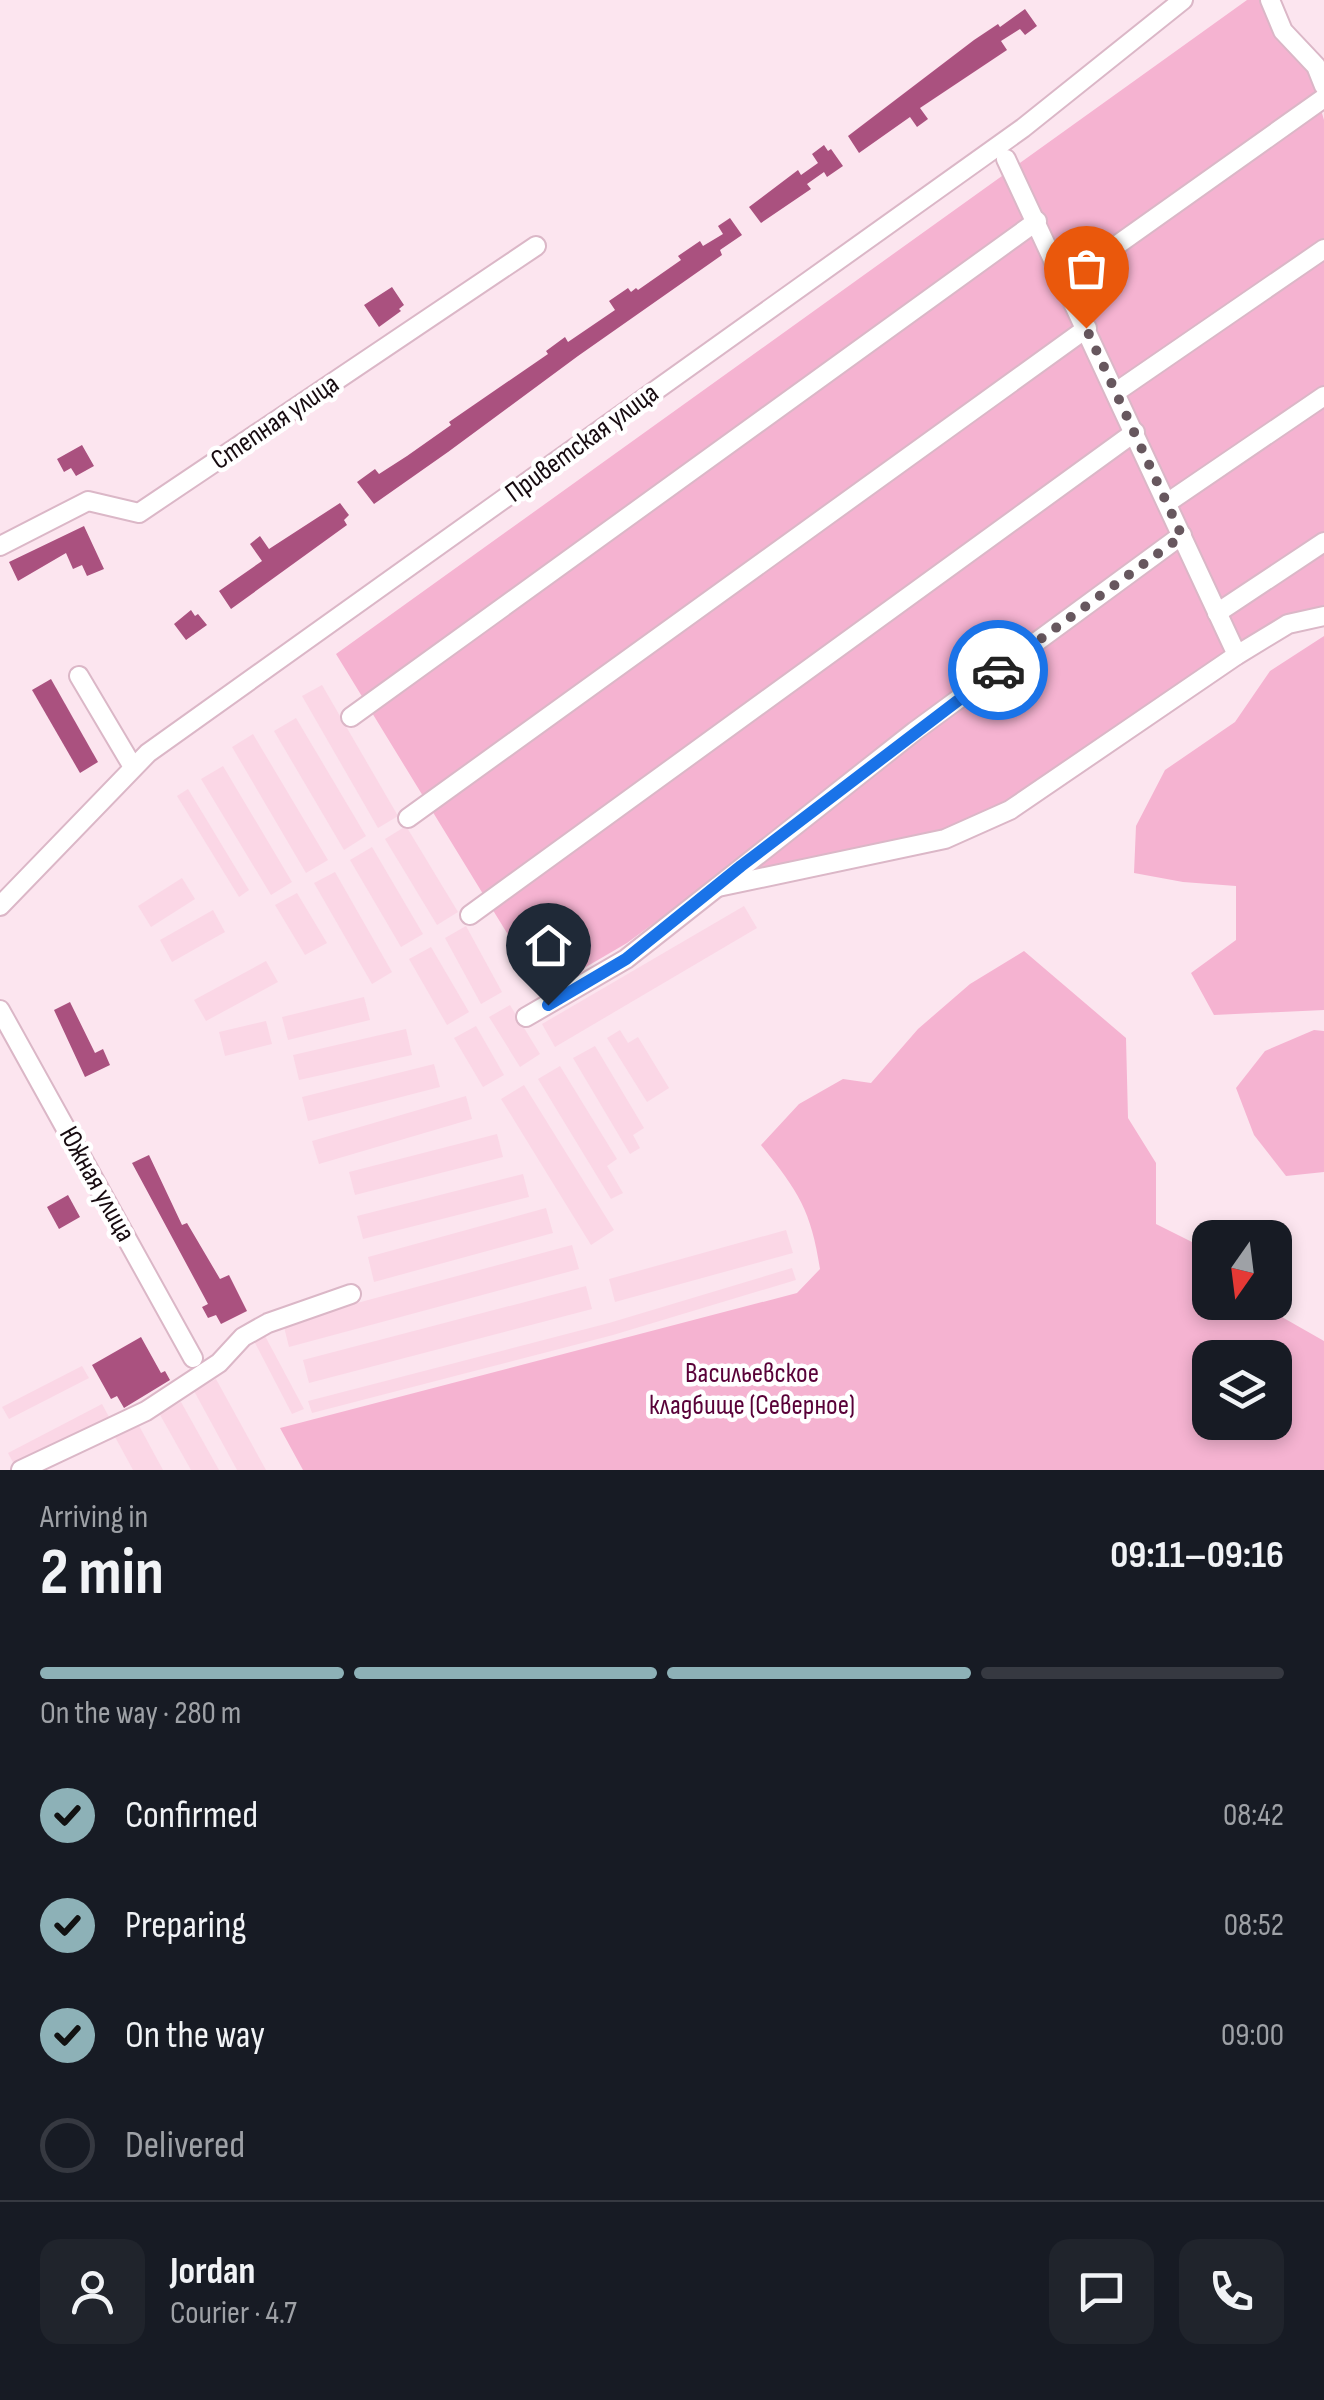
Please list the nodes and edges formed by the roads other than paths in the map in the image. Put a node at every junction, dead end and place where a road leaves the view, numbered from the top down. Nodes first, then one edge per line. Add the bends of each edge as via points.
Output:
1 (1183, 0) edge
2 (1270, 0) edge
3 (1324, 86) edge
4 (1324, 98) edge
5 (1006, 160) dead end
6 (1037, 221) junction
7 (536, 246) dead end
8 (1324, 250) edge
9 (1065, 282) junction
10 (1086, 328) junction
11 (1116, 392) junction
12 (1324, 396) edge
13 (1134, 432) junction
14 (1167, 503) junction
15 (1182, 536) junction
16 (1324, 542) edge
17 (0, 546) edge
18 (1216, 613) junction
19 (1324, 616) edge
20 (1237, 655) junction
21 (80, 676) dead end
22 (351, 717) dead end
23 (133, 767) junction
24 (408, 818) dead end
25 (712, 888) junction
26 (0, 906) edge
27 (470, 915) dead end
28 (0, 1010) edge
29 (526, 1016) dead end
30 (351, 1294) dead end
31 (194, 1358) dead end
32 (21, 1470) edge

1 - 23 street, Приветская улица via 1023,128
2 - 3 street via 1283,31 1316,66
4 - 9 street
5 - 6 street
6 - 9 street
6 - 22 street
7 - 17 street, Степная улица via 139,514 88,501
8 - 11 street
9 - 10 street
10 - 11 street
10 - 24 street
11 - 13 street
12 - 14 street
13 - 14 street
13 - 27 street
14 - 15 street
15 - 18 street
15 - 25 street
16 - 18 street
18 - 20 street
19 - 20 street via 1288,624
20 - 25 street via 1010,810 944,839
21 - 23 street
23 - 26 street, Приветская улица
25 - 29 street via 626,959
28 - 31 street, Южная улица
30 - 32 street via 268,1322 146,1412

